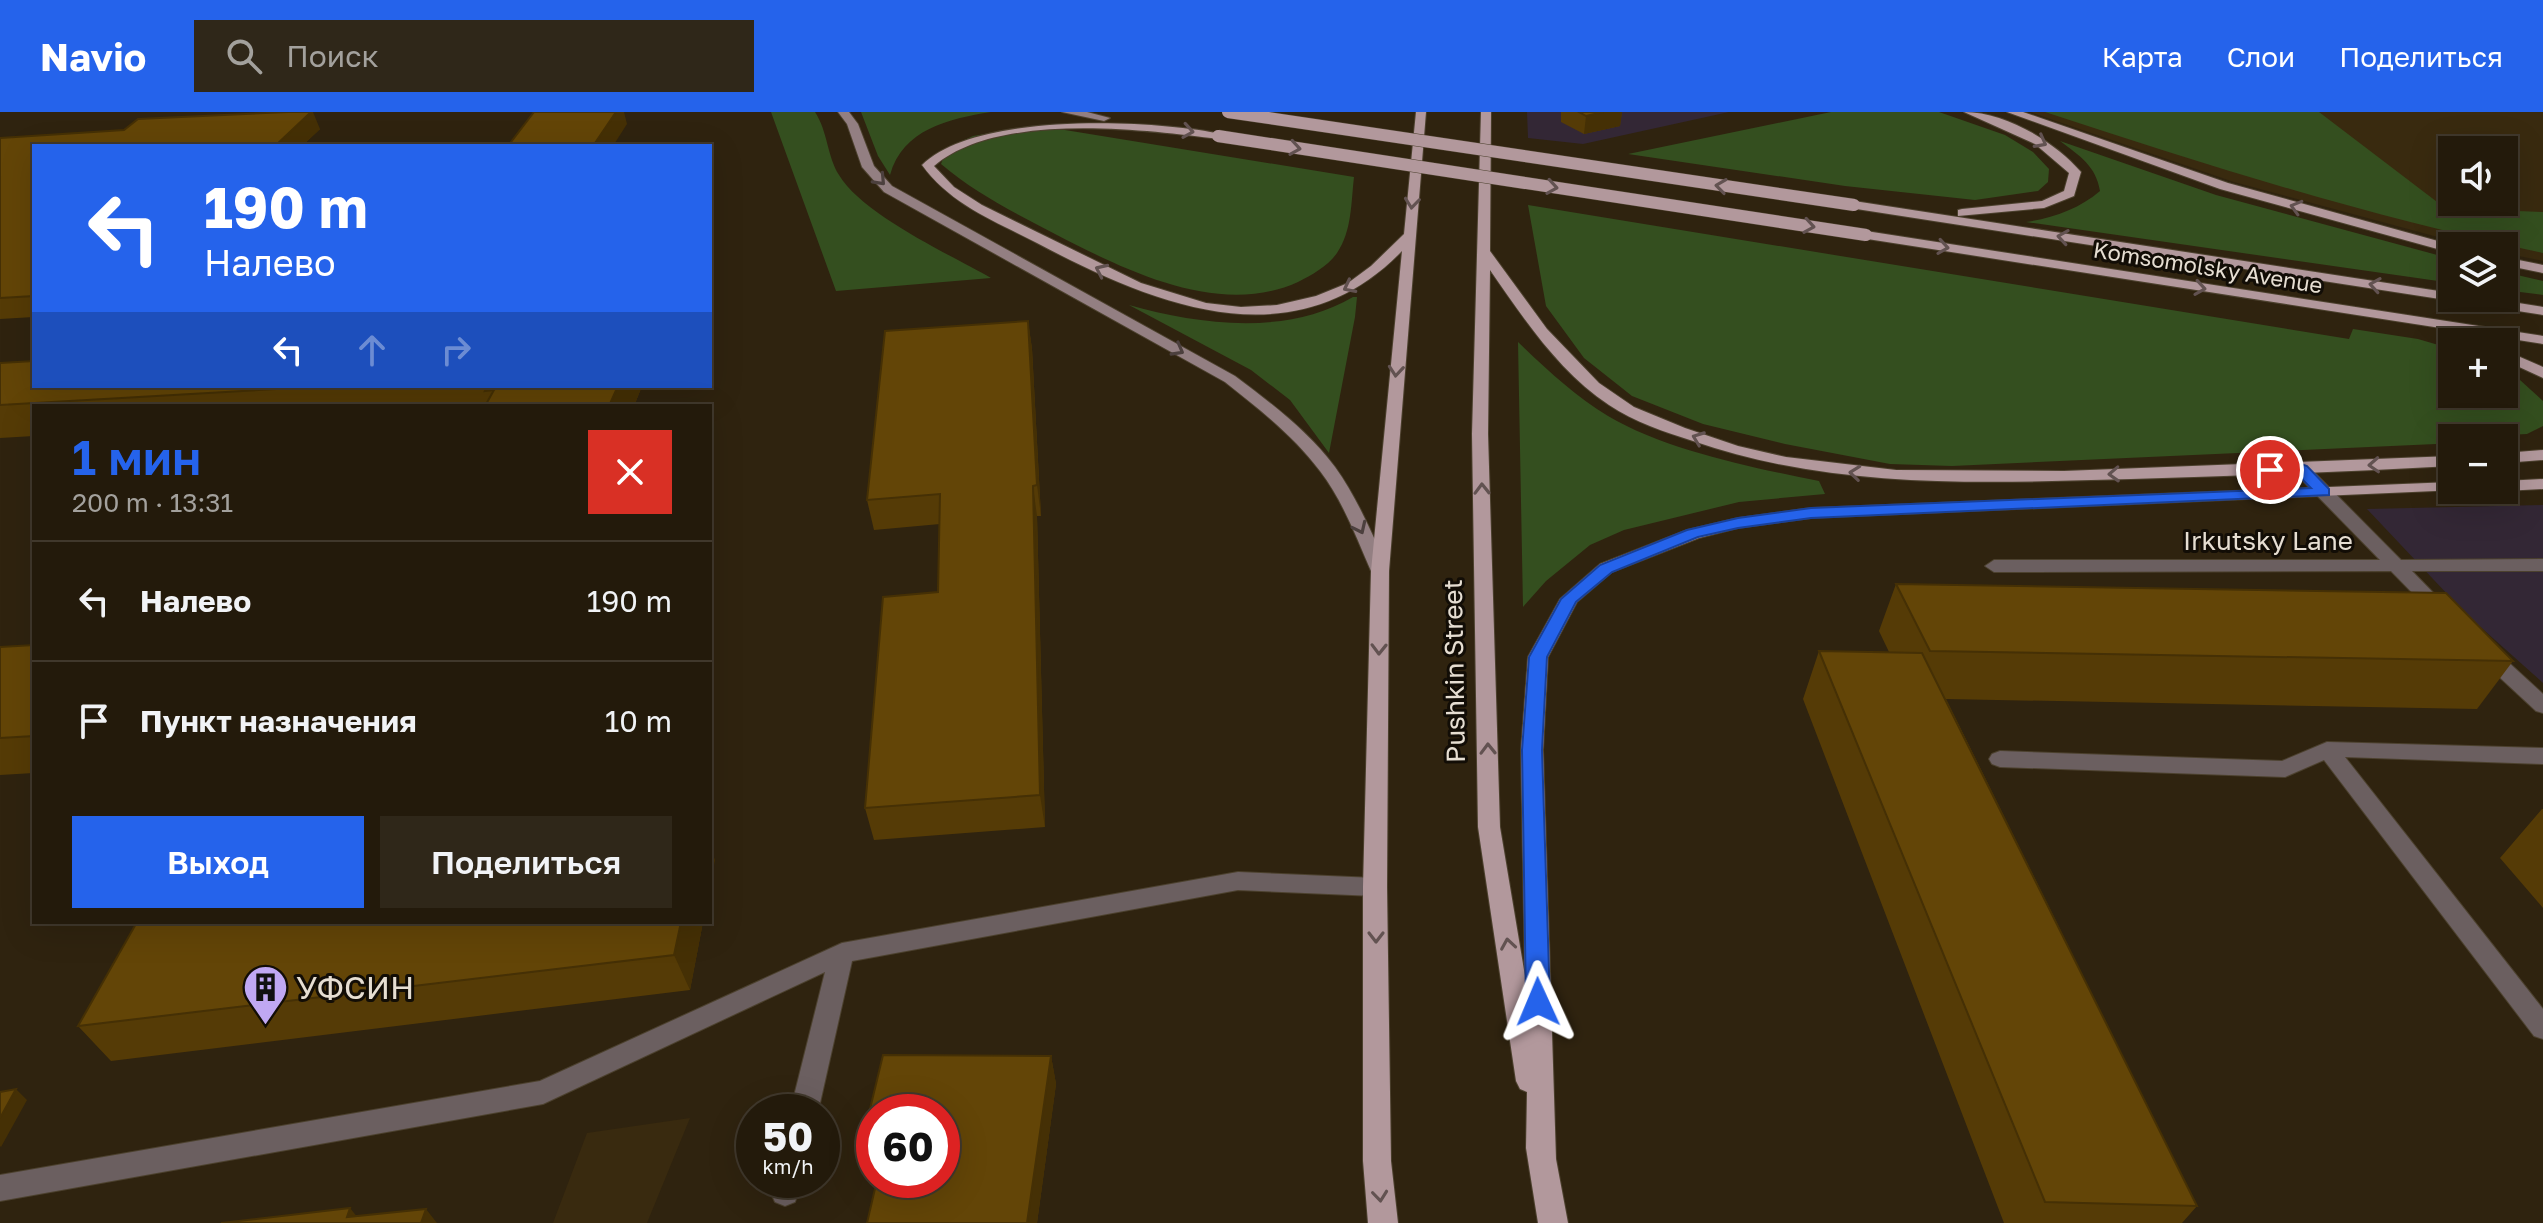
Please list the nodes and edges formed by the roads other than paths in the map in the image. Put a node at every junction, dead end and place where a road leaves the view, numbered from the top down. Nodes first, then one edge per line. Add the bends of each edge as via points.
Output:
1 (843, 112) edge
2 (1067, 112) edge
3 (1227, 112) edge
4 (1421, 112) edge
5 (1486, 112) edge
6 (1969, 112) edge
7 (2012, 112) edge
8 (1104, 118) junction
9 (1910, 214) junction
10 (1408, 237) junction
11 (2438, 245) edge
12 (1484, 252) junction
13 (2518, 264) edge
14 (2543, 269) edge
15 (2438, 295) edge
16 (2518, 307) edge
17 (2338, 310) junction
18 (2543, 311) edge
19 (2438, 334) edge
20 (2543, 340) edge
21 (2518, 361) edge
22 (2543, 373) edge
23 (2543, 455) edge
24 (2518, 457) edge
25 (2438, 462) edge
26 (2301, 469) junction
27 (2543, 484) edge
28 (2518, 485) edge
29 (2438, 488) edge
30 (2324, 492) junction
31 (2543, 565) edge
32 (1994, 566) dead end
33 (2395, 566) junction
34 (1380, 571) junction
35 (2456, 625) edge
36 (2478, 646) edge
37 (2543, 706) edge
38 (2327, 749) junction
39 (2543, 756) edge
40 (2000, 759) dead end
41 (1375, 887) junction
42 (842, 953) junction
43 (2543, 1028) edge
44 (808, 1094) edge
45 (1542, 1159) junction
46 (0, 1188) edge
47 (1383, 1223) edge
48 (1553, 1223) edge

1 -> 34 main road via 868,167 888,189 1230,379 1275,415 1320,459
2 - 8 main road
9 -> 3 main road, Komsomolsky Avenue, bridge
4 -> 10 main road
5 - 12 main road, Pushkin Street
6 -> 9 main road via 2054,149 2075,172 2070,193 2044,204 2005,210
11 -> 7 main road via 2224,186
10 -> 8 main road, Komsomolsky Avenue via 1363,280 1333,295 1260,312 1207,308 1150,293 1085,263 958,196 928,165 934,150 949,137 976,126 1045,117
8 -> 17 main road, Komsomolsky Avenue, bridge
15 -> 9 main road, Komsomolsky Avenue
10 -> 34 main road
26 -> 12 main road via 1951,479 1821,470 1772,460 1704,440 1616,403 1577,373
45 -> 12 main road, Pushkin Street via 1489,827 1480,434
13 - 14 main road
16 - 18 main road
17 - 19 main road
17 - 20 main road, Komsomolsky Avenue
21 - 22 main road
23 - 24 main road
25 -> 26 main road
26 - 30 street
27 - 28 main road
29 - 30 main road
30 - 33 street
30 - 45 main road via 1811,513 1738,523 1662,544 1606,568 1569,599 1538,657 1532,750
31 - 33 street, Irkutsky Lane
32 - 33 street, Irkutsky Lane
33 - 35 street
34 -> 41 main road
36 - 37 street
38 - 39 street
38 - 40 street via 2285,769
38 - 43 street
41 - 42 street via 1238,881
41 -> 47 main road via 1377,1161
42 - 44 street
42 - 46 street via 543,1092
45 - 48 main road, Pushkin Street

